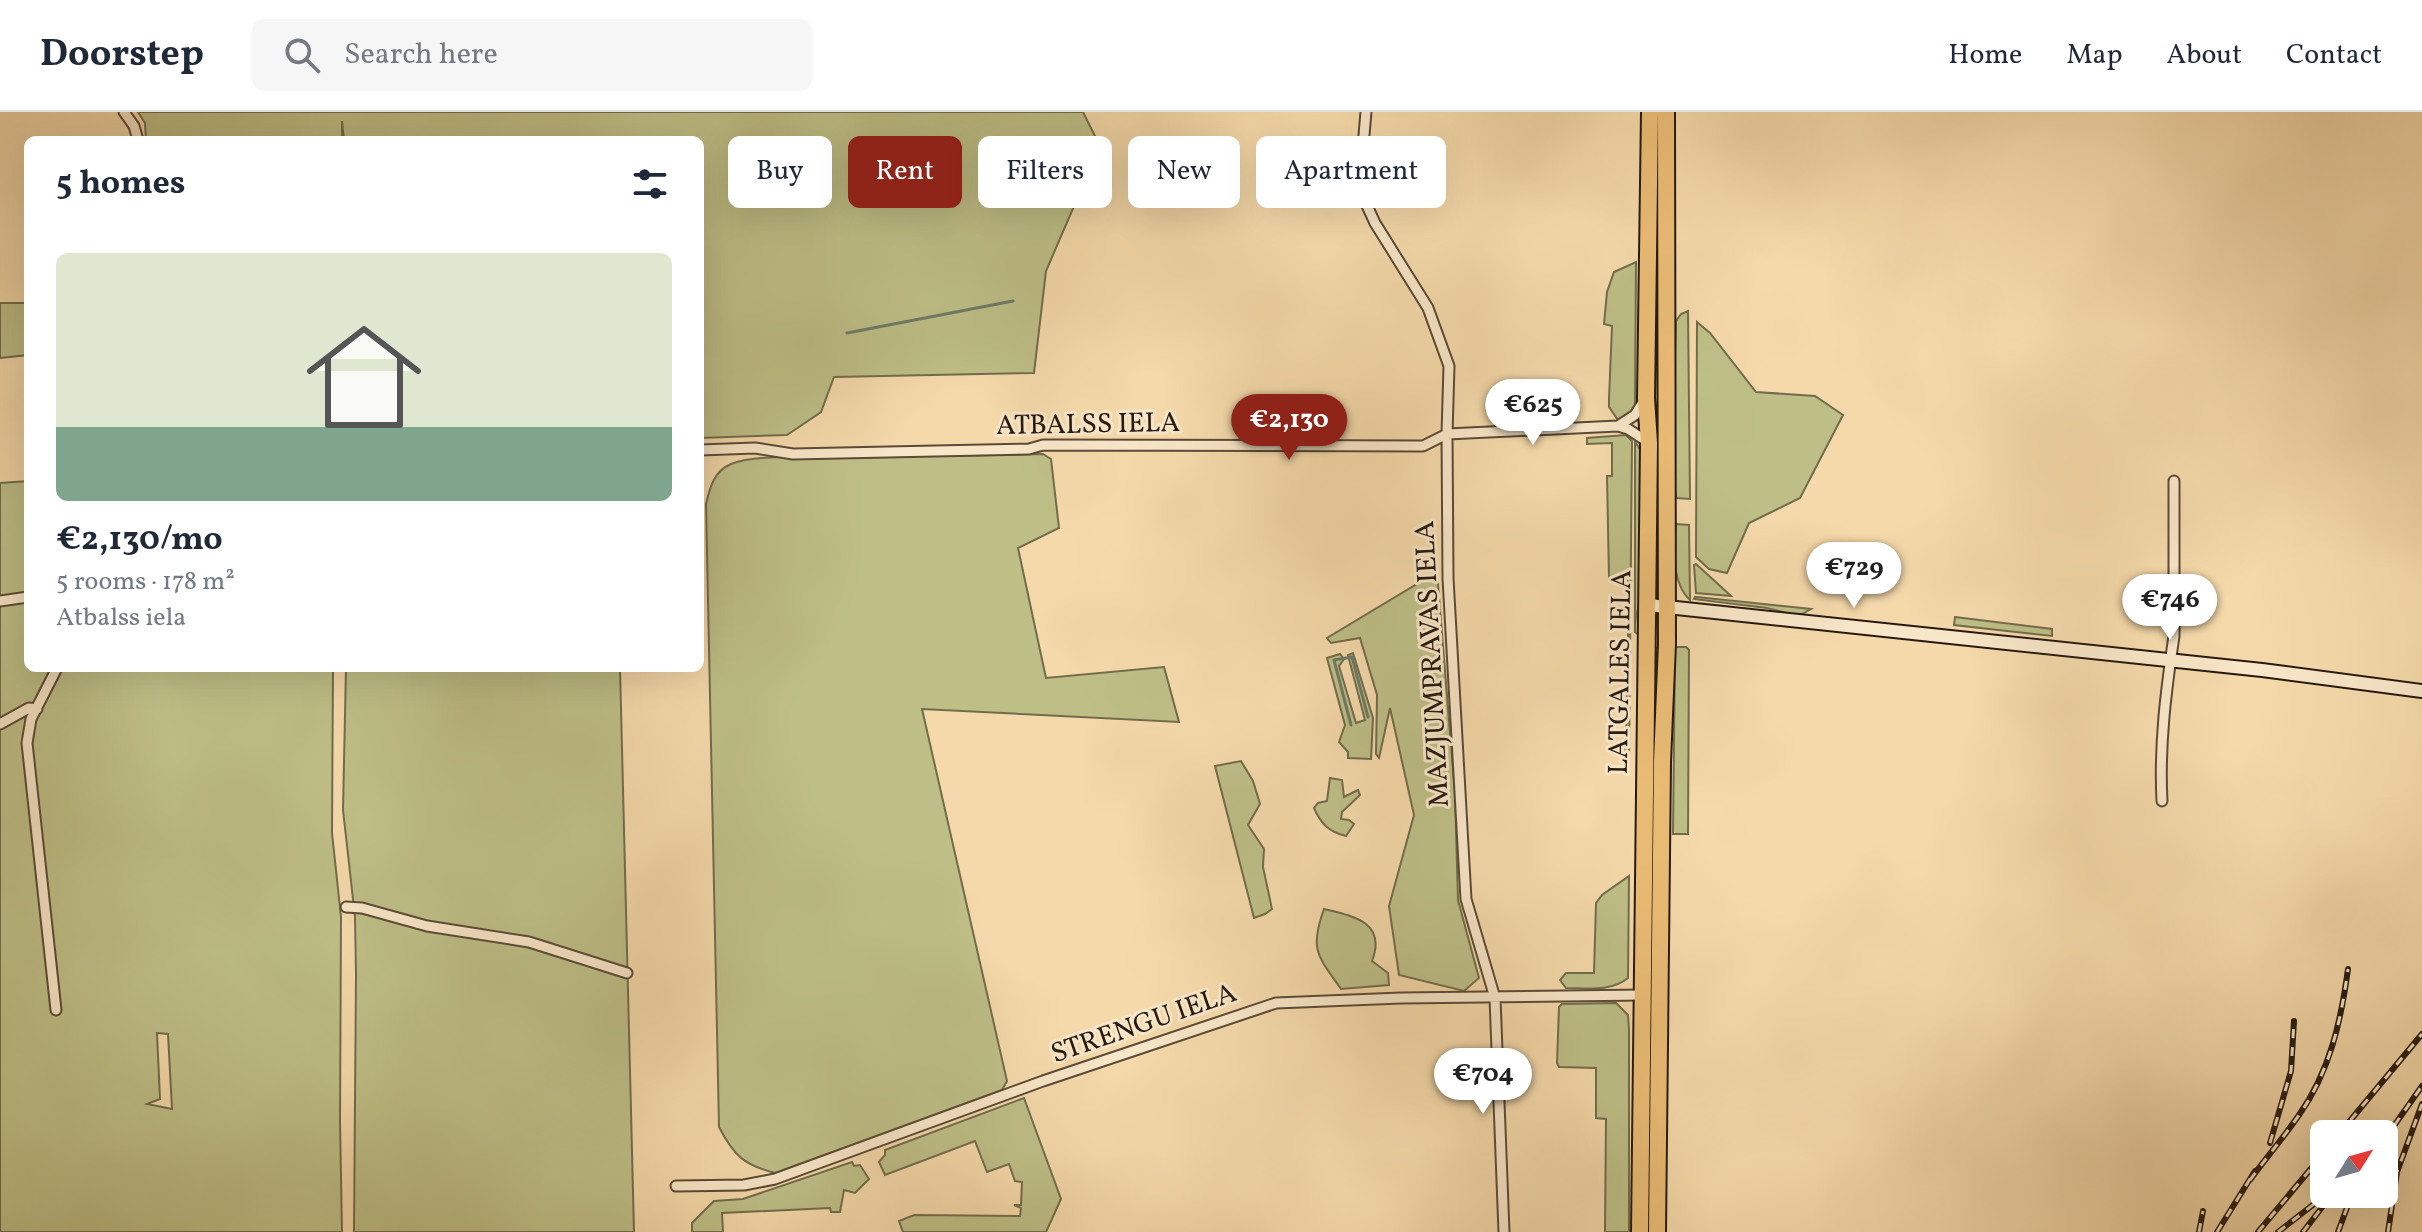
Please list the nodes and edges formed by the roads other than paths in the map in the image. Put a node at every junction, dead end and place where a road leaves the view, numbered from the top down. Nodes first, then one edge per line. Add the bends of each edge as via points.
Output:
1 (124, 112) edge
2 (1366, 112) edge
3 (1650, 112) edge
4 (1666, 112) edge
5 (137, 136) edge
6 (1646, 398) junction
7 (1618, 426) junction
8 (1447, 434) junction
9 (1649, 443) junction
10 (704, 450) edge
11 (2174, 481) dead end
12 (24, 598) edge
13 (0, 601) edge
14 (1648, 605) junction
15 (1665, 606) junction
16 (2169, 659) junction
17 (55, 672) edge
18 (2422, 691) edge
19 (37, 709) junction
20 (0, 724) edge
21 (2162, 801) dead end
22 (346, 907) dead end
23 (627, 973) dead end
24 (1642, 995) junction
25 (1660, 995) junction
26 (1495, 998) junction
27 (56, 1010) dead end
28 (676, 1186) dead end
29 (1504, 1232) edge
30 (1640, 1232) edge
31 (1657, 1232) edge

1 - 5 street
2 - 8 street, MAZJUMPRAVAS IELA via 1363,197 1428,308 1449,366
3 - 6 highway, LATGALES IELA
4 - 15 highway, LATGALES IELA
6 - 7 street via 1635,415
6 - 9 highway, LATGALES IELA
7 - 8 street, ATBALSS IELA
7 - 9 street
8 - 10 street, ATBALSS IELA via 1423,446 1043,445 793,454 755,448
8 - 26 street, MAZJUMPRAVAS IELA via 1448,578 1466,899
9 - 14 highway, LATGALES IELA
11 - 16 street via 2176,589
12 - 13 street
14 - 15 street
14 - 24 highway, LATGALES IELA
15 - 16 street
15 - 25 highway, LATGALES IELA
16 - 18 street
16 - 21 street
17 - 19 street
19 - 20 street
19 - 27 street via 27,743
22 - 23 street via 529,942
24 - 25 street, STRENGU IELA
24 - 26 street, STRENGU IELA
24 - 30 highway, LATGALES IELA
25 - 31 highway, LATGALES IELA
26 - 28 street, STRENGU IELA via 1276,1003 775,1179
26 - 29 street, MAZJUMPRAVAS IELA

